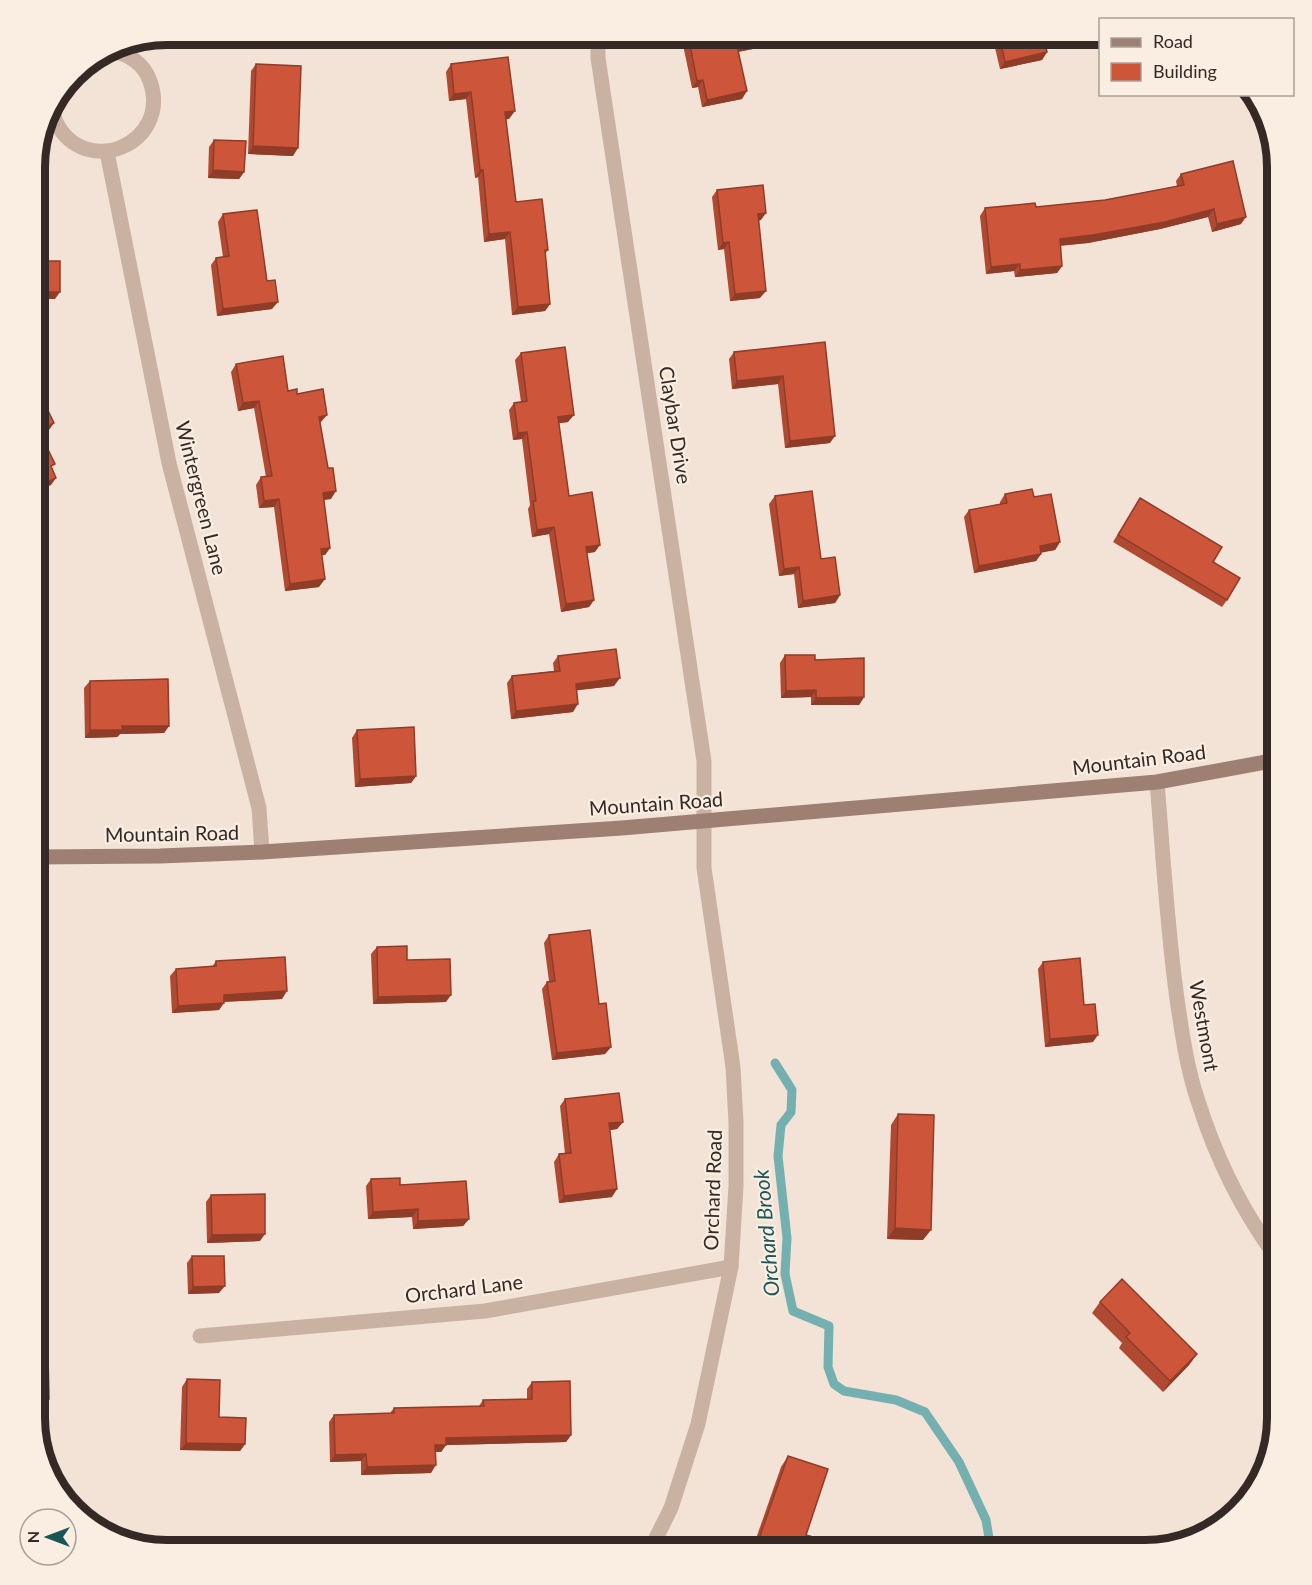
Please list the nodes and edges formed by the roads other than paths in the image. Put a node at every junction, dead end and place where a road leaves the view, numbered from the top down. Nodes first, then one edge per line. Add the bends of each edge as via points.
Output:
1 (598, 45) edge
2 (123, 53) edge
3 (55, 118) edge
4 (107, 152) junction
5 (1267, 762) edge
6 (1157, 782) junction
7 (705, 821) junction
8 (262, 852) junction
9 (45, 857) edge
10 (1267, 1244) edge
11 (731, 1267) junction
12 (200, 1336) dead end
13 (655, 1540) edge

1 - 7 street, Claybar Drive via 705,761
2 - 4 street via 137,61 148,75 154,105 139,137
3 - 4 street via 66,136 80,146
4 - 8 street, Wintergreen Lane via 169,463 258,808
5 - 6 main road, Mountain Road
6 - 7 main road, Mountain Road
6 - 10 street, Westmont via 1172,960 1182,1035 1197,1100 1220,1163
7 - 8 main road, Mountain Road
7 - 11 street, Orchard Road via 705,868 733,1067 736,1186
8 - 9 main road, Mountain Road
11 - 12 street, Orchard Lane via 485,1311
11 - 13 street, Orchard Road via 698,1424 671,1508

